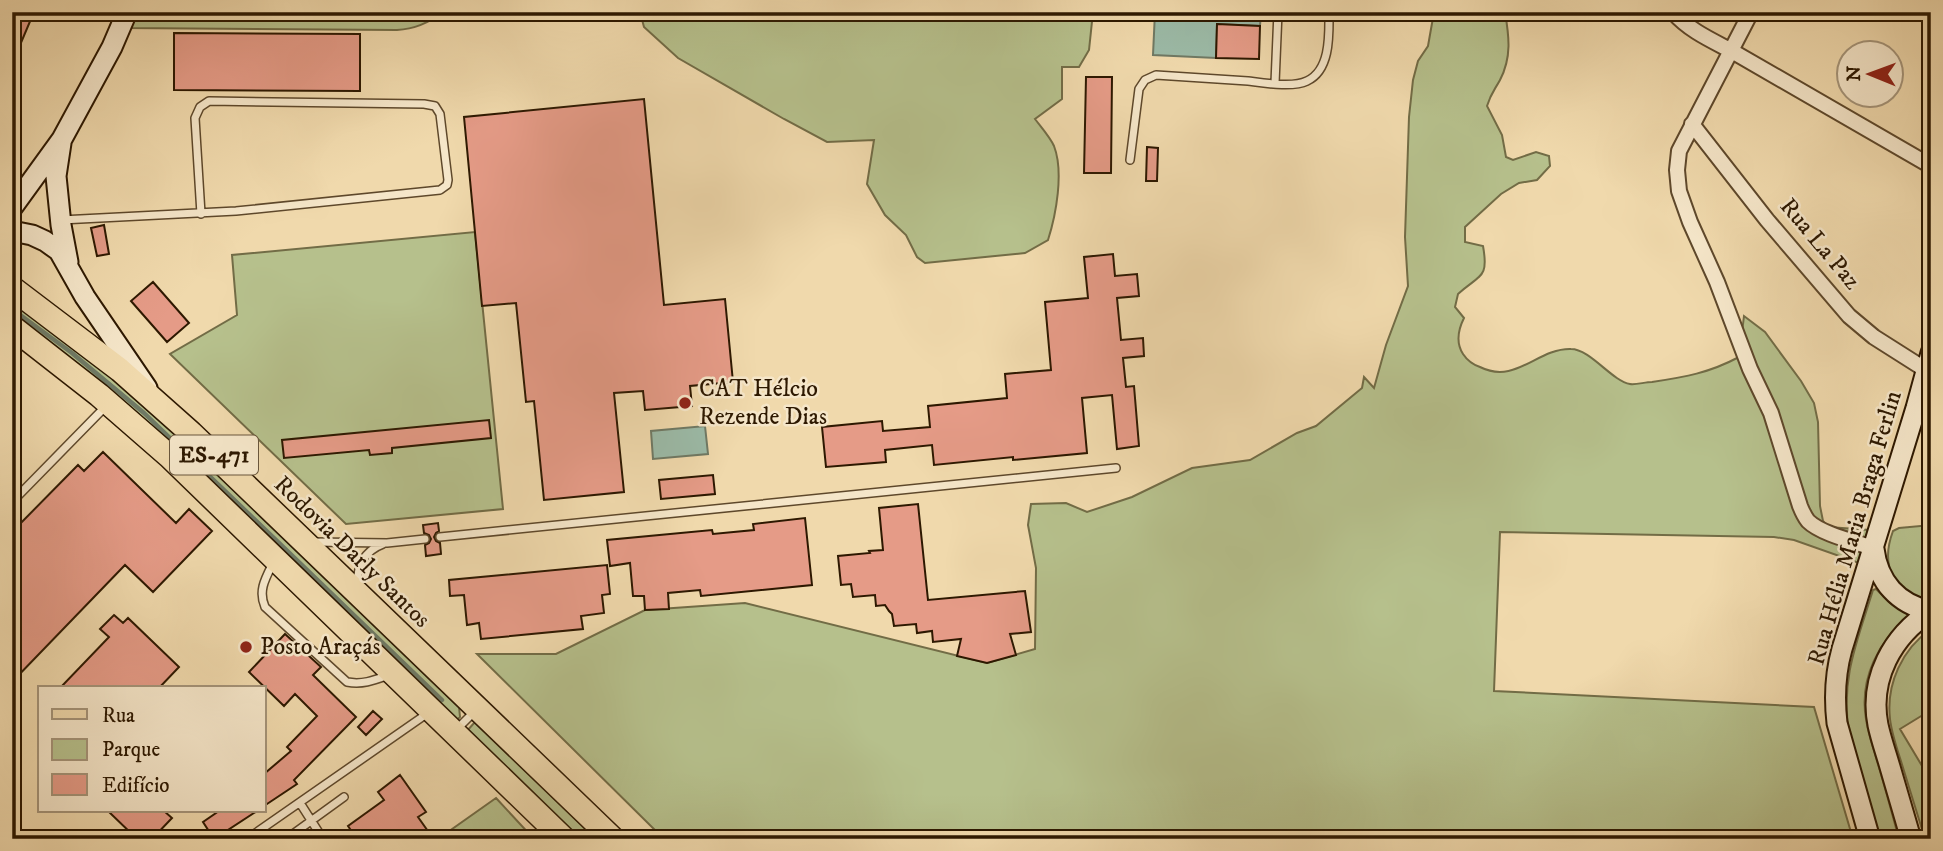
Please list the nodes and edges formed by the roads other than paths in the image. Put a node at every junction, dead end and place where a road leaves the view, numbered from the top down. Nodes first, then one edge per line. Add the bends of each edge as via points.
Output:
1 (127, 12) edge
2 (1278, 12) edge
3 (1329, 12) edge
4 (1673, 12) edge
5 (1751, 12) edge
6 (1730, 50) junction
7 (1275, 83) junction
8 (1692, 124) junction
9 (62, 139) junction
10 (1130, 160) dead end
11 (1931, 166) edge
12 (12, 208) edge
13 (201, 214) junction
14 (60, 220) junction
15 (12, 230) edge
16 (68, 265) junction
17 (12, 288) edge
18 (12, 327) edge
19 (1929, 363) edge
20 (156, 401) junction
21 (109, 403) junction
22 (1116, 468) dead end
23 (12, 502) edge
24 (440, 537) dead end
25 (425, 539) dead end
26 (305, 542) junction
27 (387, 543) junction
28 (1873, 548) junction
29 (275, 560) junction
30 (364, 599) junction
31 (1931, 611) edge
32 (392, 674) junction
33 (477, 709) junction
34 (431, 711) junction
35 (453, 733) junction
36 (344, 797) dead end
37 (300, 803) junction
38 (311, 820) junction
39 (247, 839) edge
40 (286, 839) edge
41 (323, 839) edge
42 (564, 839) edge
43 (613, 839) edge
44 (1870, 839) edge
45 (1911, 839) edge

1 - 9 street
2 - 7 lane
3 - 7 lane via 1329,38 1318,72 1298,84
4 - 6 street via 1701,36
5 - 6 street
6 - 8 street
6 - 11 street
7 - 10 lane via 1156,75 1145,80 1139,89
8 - 19 street, Rua La Paz via 1849,316 1874,337
8 - 28 street via 1679,152 1679,191 1771,413 1805,518
9 - 12 street
9 - 14 street via 56,176
13 - 13 lane via 440,190 448,180 440,114 435,106 424,104 209,101 195,118
13 - 14 lane
14 - 16 street
15 - 16 street via 45,241
16 - 20 street
17 - 20 main road, Rodovia Darly Santos / ES-471
18 - 21 main road, ES-471
19 - 28 street, Rua Hélia Maria Braga Ferlin
20 - 26 main road, Rodovia Darly Santos / ES-471
21 - 23 lane
21 - 29 main road, ES-471
22 - 24 lane
25 - 27 lane
26 - 27 lane
26 - 30 main road, Rodovia Darly Santos / ES-471
27 - 30 lane via 372,549 361,562 358,585
28 - 31 street via 1887,586 1902,600
28 - 44 street, Rua Hélia Maria Braga Ferlin via 1838,663 1835,691 1840,738
29 - 32 main road, ES-471
29 - 32 lane via 263,582 265,607 347,682 368,683
30 - 33 main road, Rodovia Darly Santos / ES-471
31 - 45 street via 1907,629 1890,652 1877,695 1878,726
32 - 34 main road, ES-471
33 - 35 lane
33 - 43 main road, Rodovia Darly Santos / ES-471
34 - 35 main road, ES-471
34 - 37 lane
35 - 42 main road, ES-471
36 - 38 lane
37 - 38 lane
37 - 39 lane
38 - 40 lane
38 - 41 lane

